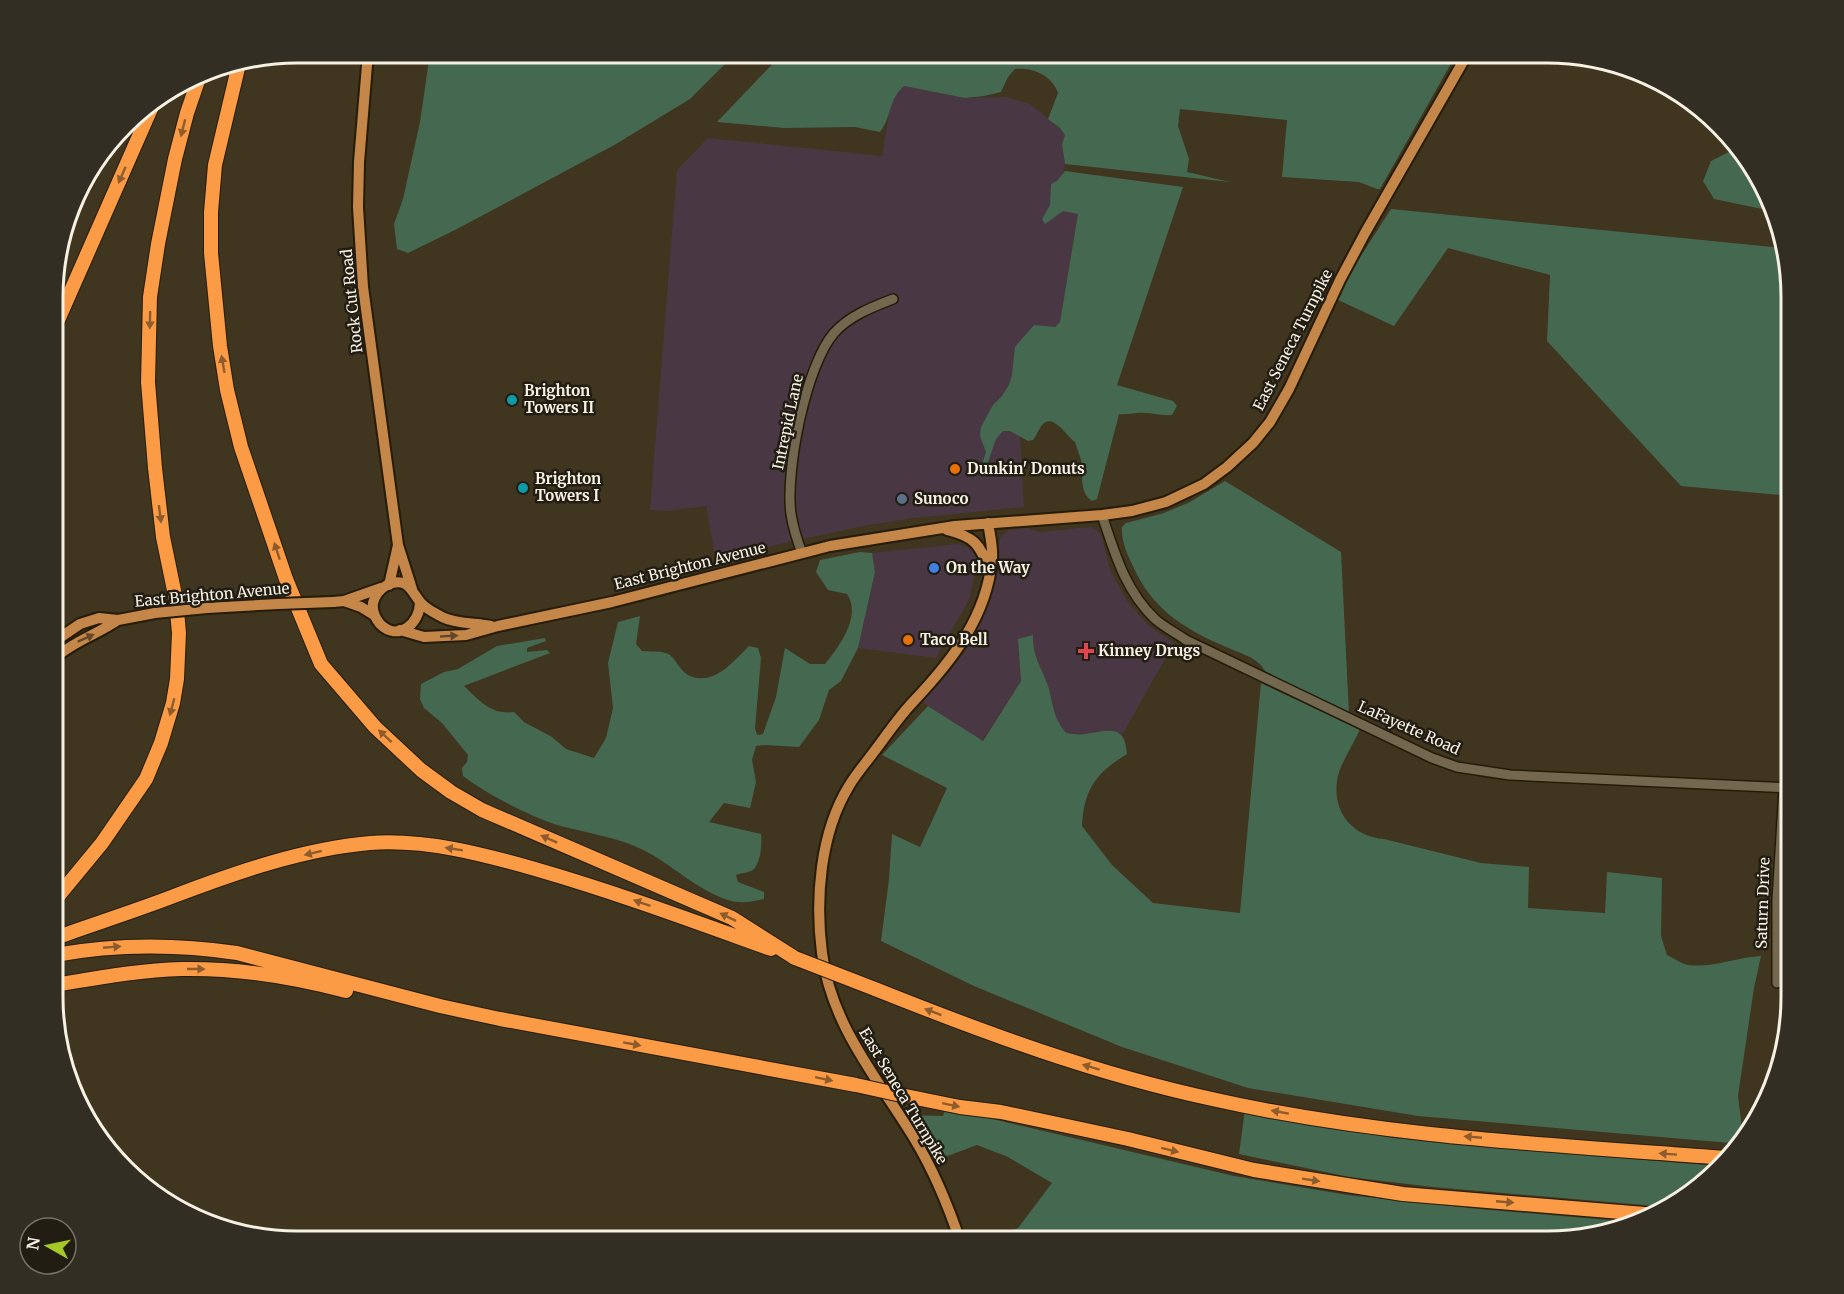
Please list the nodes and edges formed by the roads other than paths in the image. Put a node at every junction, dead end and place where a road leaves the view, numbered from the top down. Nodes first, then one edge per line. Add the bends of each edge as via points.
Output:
1 (367, 63) edge
2 (1462, 63) edge
3 (237, 71) edge
4 (196, 86) edge
5 (147, 117) edge
6 (893, 299) dead end
7 (63, 309) edge
8 (1102, 515) junction
9 (988, 523) junction
10 (941, 528) junction
11 (398, 545) junction
12 (802, 554) junction
13 (990, 568) junction
14 (386, 586) junction
15 (412, 589) junction
16 (338, 602) junction
17 (420, 602) junction
18 (374, 615) junction
19 (118, 620) junction
20 (498, 626) junction
21 (400, 630) junction
22 (63, 636) edge
23 (63, 652) edge
24 (1781, 788) edge
25 (1781, 859) edge
26 (63, 890) edge
27 (63, 935) edge
28 (63, 954) edge
29 (795, 958) junction
30 (1777, 983) dead end
31 (63, 984) edge
32 (608, 1040) junction
33 (1718, 1157) edge
34 (1636, 1213) edge
35 (957, 1231) edge

1 - 11 main road, Rock Cut Road via 359,162 363,288
2 - 8 main road, East Seneca Turnpike via 1365,233 1270,422 1253,443 1204,484 1152,506
29 -> 3 highway via 732,918 482,810 451,792 375,727 321,664 286,579 241,447 220,346 211,212 215,165
4 -> 26 highway via 175,159 150,297 148,382 163,537 176,600 177,679 161,743 146,779
5 -> 7 highway
6 - 12 street, Intrepid Lane via 845,322 827,341 814,367 790,488 791,512
8 - 9 main road, East Seneca Turnpike
8 - 24 street, LaFayette Road via 1126,581 1156,620 1186,640 1432,758 1457,767 1510,775
9 - 10 main road, East Brighton Avenue
9 - 13 main road, East Seneca Turnpike
10 - 12 main road, East Brighton Avenue
10 - 13 main road via 974,540
11 - 14 main road, Rock Cut Road
11 - 15 main road, Rock Cut Road
12 - 20 main road, East Brighton Avenue
13 - 35 main road, East Seneca Turnpike via 976,621 884,738 849,786 834,815 825,856 820,916 824,967 842,1022 932,1168
14 - 15 main road via 399,583
14 - 16 main road, East Brighton Avenue
14 - 18 main road via 374,599
15 - 17 main road
16 - 18 main road, East Brighton Avenue via 361,607
16 - 19 main road, East Brighton Avenue, bridge via 207,608
17 - 20 main road via 445,618
17 - 21 main road via 414,623
18 - 21 main road via 384,627
19 - 22 main road, East Brighton Avenue via 99,618
23 -> 19 main road, East Brighton Avenue
21 -> 20 main road, East Brighton Avenue via 424,637 446,637
25 - 30 street, Saturn Drive
29 -> 27 highway via 585,883 488,855 401,842 330,849 259,866
28 -> 32 highway via 119,946 211,949 257,957 440,1006
33 -> 29 highway, bridge via 1406,1131 1211,1099 1064,1059 987,1033
31 -> 32 highway via 157,971 230,971 308,982 538,1034
32 -> 34 highway, bridge via 1001,1112 1254,1170 1343,1185 1403,1194

